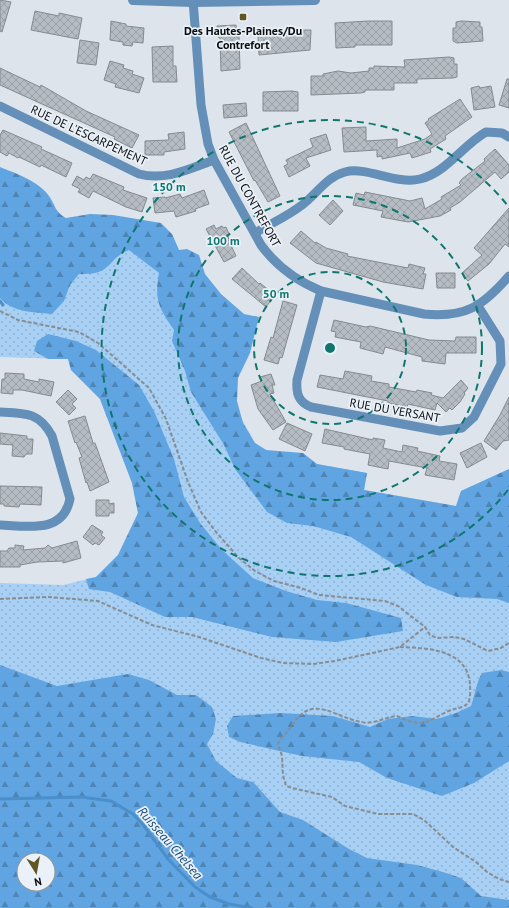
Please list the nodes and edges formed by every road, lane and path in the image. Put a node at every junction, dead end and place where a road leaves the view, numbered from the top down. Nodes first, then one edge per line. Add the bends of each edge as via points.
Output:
1 (133, 0) edge
2 (315, 0) edge
3 (193, 1) edge
4 (0, 106) edge
5 (509, 137) edge
6 (214, 160) junction
7 (255, 233) junction
8 (509, 276) edge
9 (321, 291) junction
10 (478, 306) junction
11 (0, 310) edge
12 (0, 412) edge
13 (0, 525) edge
14 (0, 599) edge
15 (425, 627) junction
16 (509, 643) edge
17 (400, 647) junction
18 (509, 882) edge

1 - 3 street
2 - 3 street
3 - 6 street, RUE DU CONTREFORT via 200,105
4 - 6 street, RUE DE L'ESCARPEMENT via 150,177 172,175
5 - 7 street via 502,133 486,132 436,172 419,179 345,172 328,180 301,206
6 - 7 street, RUE DU CONTREFORT
7 - 9 street, RUE DU CONTREFORT via 270,257 281,267 305,284
8 - 10 street, RUE DU CONTREFORT
9 - 10 street, RUE DU CONTREFORT via 424,314 464,312
9 - 10 street, RUE DU VERSANT via 297,380 299,400 311,408 440,431 462,428 474,416 501,364 500,341
11 - 15 path via 18,320 78,332 98,343 149,388 166,418 201,512 220,538 255,571 274,581 319,595 385,601 398,606
12 - 13 street via 33,415 47,428 52,436 70,499 63,517 55,523 38,526
14 - 17 path via 49,597 98,601 152,625 283,663 314,664
15 - 16 path via 437,638 464,639 488,651
15 - 17 path
17 - 18 path via 446,652 460,663 469,674 468,703 418,723 397,716 370,723 321,710 305,711 299,714 278,744 286,786 332,797 345,806 378,814 414,814 487,872

